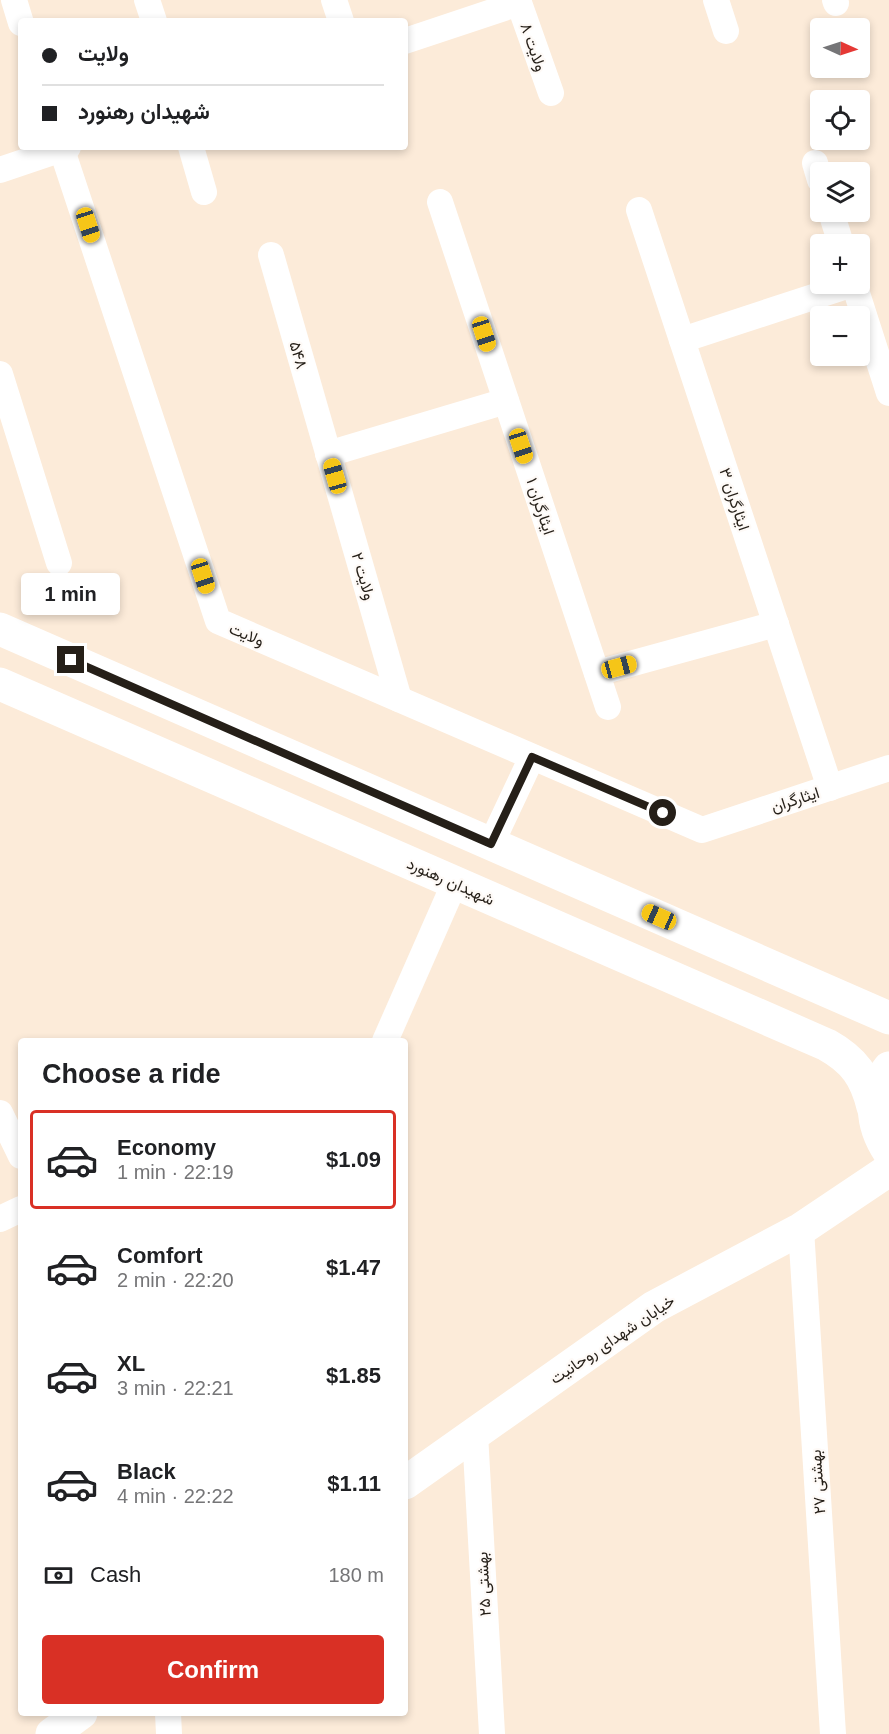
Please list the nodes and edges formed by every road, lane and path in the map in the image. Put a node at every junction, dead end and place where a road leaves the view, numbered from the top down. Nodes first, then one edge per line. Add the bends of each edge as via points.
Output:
1 (14, 0) edge
2 (147, 0) edge
3 (334, 0) edge
4 (716, 0) edge
5 (519, 2) edge
6 (19, 18) edge
7 (153, 18) edge
8 (340, 18) edge
9 (726, 31) dead end
10 (408, 40) edge
11 (551, 93) dead end
12 (58, 150) edge
13 (65, 150) edge
14 (192, 150) edge
15 (0, 170) edge
16 (204, 192) dead end
17 (440, 202) dead end
18 (639, 210) dead end
19 (271, 255) dead end
20 (823, 294) edge
21 (857, 294) edge
22 (682, 340) junction
23 (0, 374) edge
24 (889, 393) edge
25 (506, 401) junction
26 (328, 454) junction
27 (59, 563) dead end
28 (776, 624) junction
29 (0, 629) edge
30 (597, 673) junction
31 (0, 684) edge
32 (399, 699) junction
33 (608, 707) dead end
34 (532, 757) junction
35 (889, 768) edge
36 (830, 788) junction
37 (702, 830) joint
38 (491, 844) junction
39 (454, 882) junction
40 (889, 1018) edge
41 (386, 1038) edge
42 (889, 1068) edge
43 (873, 1107) junction
44 (0, 1113) edge
45 (18, 1150) edge
46 (889, 1152) edge
47 (889, 1170) edge
48 (18, 1210) edge
49 (0, 1219) edge
50 (801, 1229) junction
51 (475, 1434) junction
52 (408, 1481) edge
53 (77, 1716) edge
54 (168, 1716) edge
55 (52, 1734) edge
56 (169, 1734) edge
57 (492, 1734) edge
58 (833, 1734) edge

1 - 6 street
2 - 7 street
3 - 8 street
4 - 9 street
5 - 10 street
5 - 11 street, ولایت ۸
12 - 15 street
13 - 32 street, ولایت via 218,621
14 - 16 street
17 - 25 street, ایثارگران ۱
18 - 22 street, ایثارگران ۳
19 - 26 street, ۵۴۸
20 - 22 street
21 - 24 street
22 - 28 street, ایثارگران ۳
23 - 27 street
25 - 26 street
25 - 30 street, ایثارگران ۱
26 - 32 street, ولایت ۲
28 - 30 street
28 - 36 street, ایثارگران ۳
29 - 38 street
30 - 33 street, ایثارگران ۱
31 - 39 street, شهیدان رهنورد
32 - 34 street, ولایت
34 - 37 street, ولایت
34 - 38 street
35 - 36 street, ایثارگران
36 - 37 street, ایثارگران
38 - 40 street
39 - 41 street
39 - 43 street, شهیدان رهنورد via 827,1045 859,1069
42 - 43 street via 876,1091
43 - 46 street, شهیدان رهنورد via 875,1124
44 - 45 street
47 - 50 street, خیابان شهدای روحانیت
48 - 49 street
50 - 51 street, خیابان شهدای روحانیت via 654,1307
50 - 58 street, بهشتی ۲۷
51 - 52 street, خیابان شهدای روحانیت
51 - 57 street, بهشتی ۲۵
53 - 55 street
54 - 56 street

